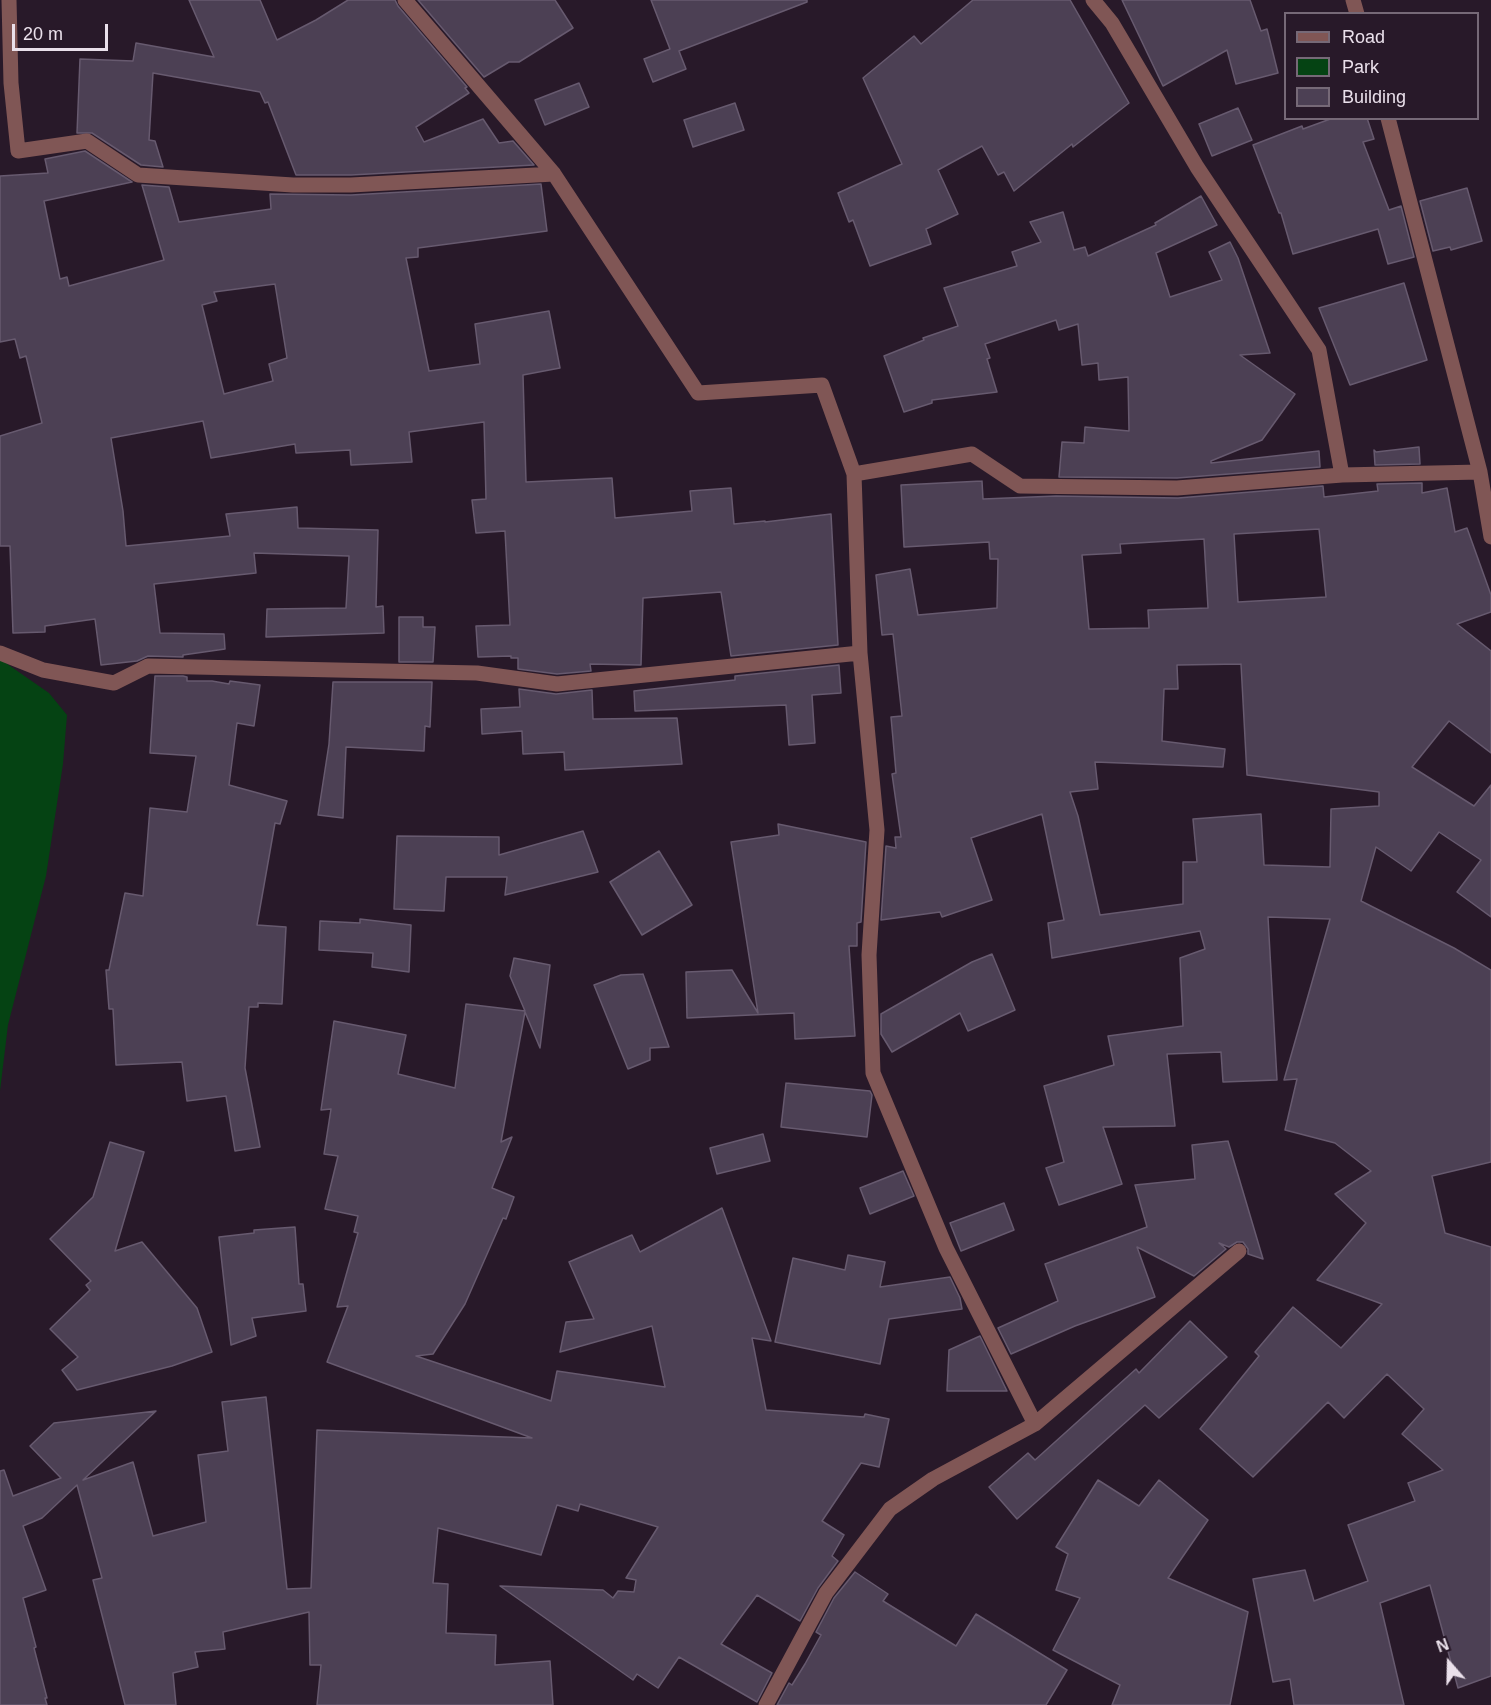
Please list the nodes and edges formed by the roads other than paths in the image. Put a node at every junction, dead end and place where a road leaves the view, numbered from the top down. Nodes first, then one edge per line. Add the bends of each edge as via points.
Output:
1 (9, 0) edge
2 (405, 0) edge
3 (1093, 0) edge
4 (6, 82) edge
5 (1389, 120) edge
6 (554, 174) junction
7 (1480, 472) junction
8 (854, 474) junction
9 (1342, 475) junction
10 (1491, 537) edge
11 (0, 652) edge
12 (860, 653) junction
13 (1239, 1251) dead end
14 (1035, 1424) junction
15 (766, 1705) edge

1 - 4 street
2 - 6 street
3 - 9 street via 1112,23 1197,167 1319,350
4 - 6 street via 18,151 87,141 138,175 293,185
5 - 7 street
6 - 8 street via 698,393 822,385
7 - 9 street
7 - 10 street
8 - 9 street via 972,454 1020,486 1177,488
8 - 12 street
11 - 12 street via 43,670 114,683 148,666 477,673 557,684
12 - 14 street via 877,830 869,955 873,1073 946,1248
13 - 14 street
14 - 15 street via 933,1479 890,1509 825,1593

